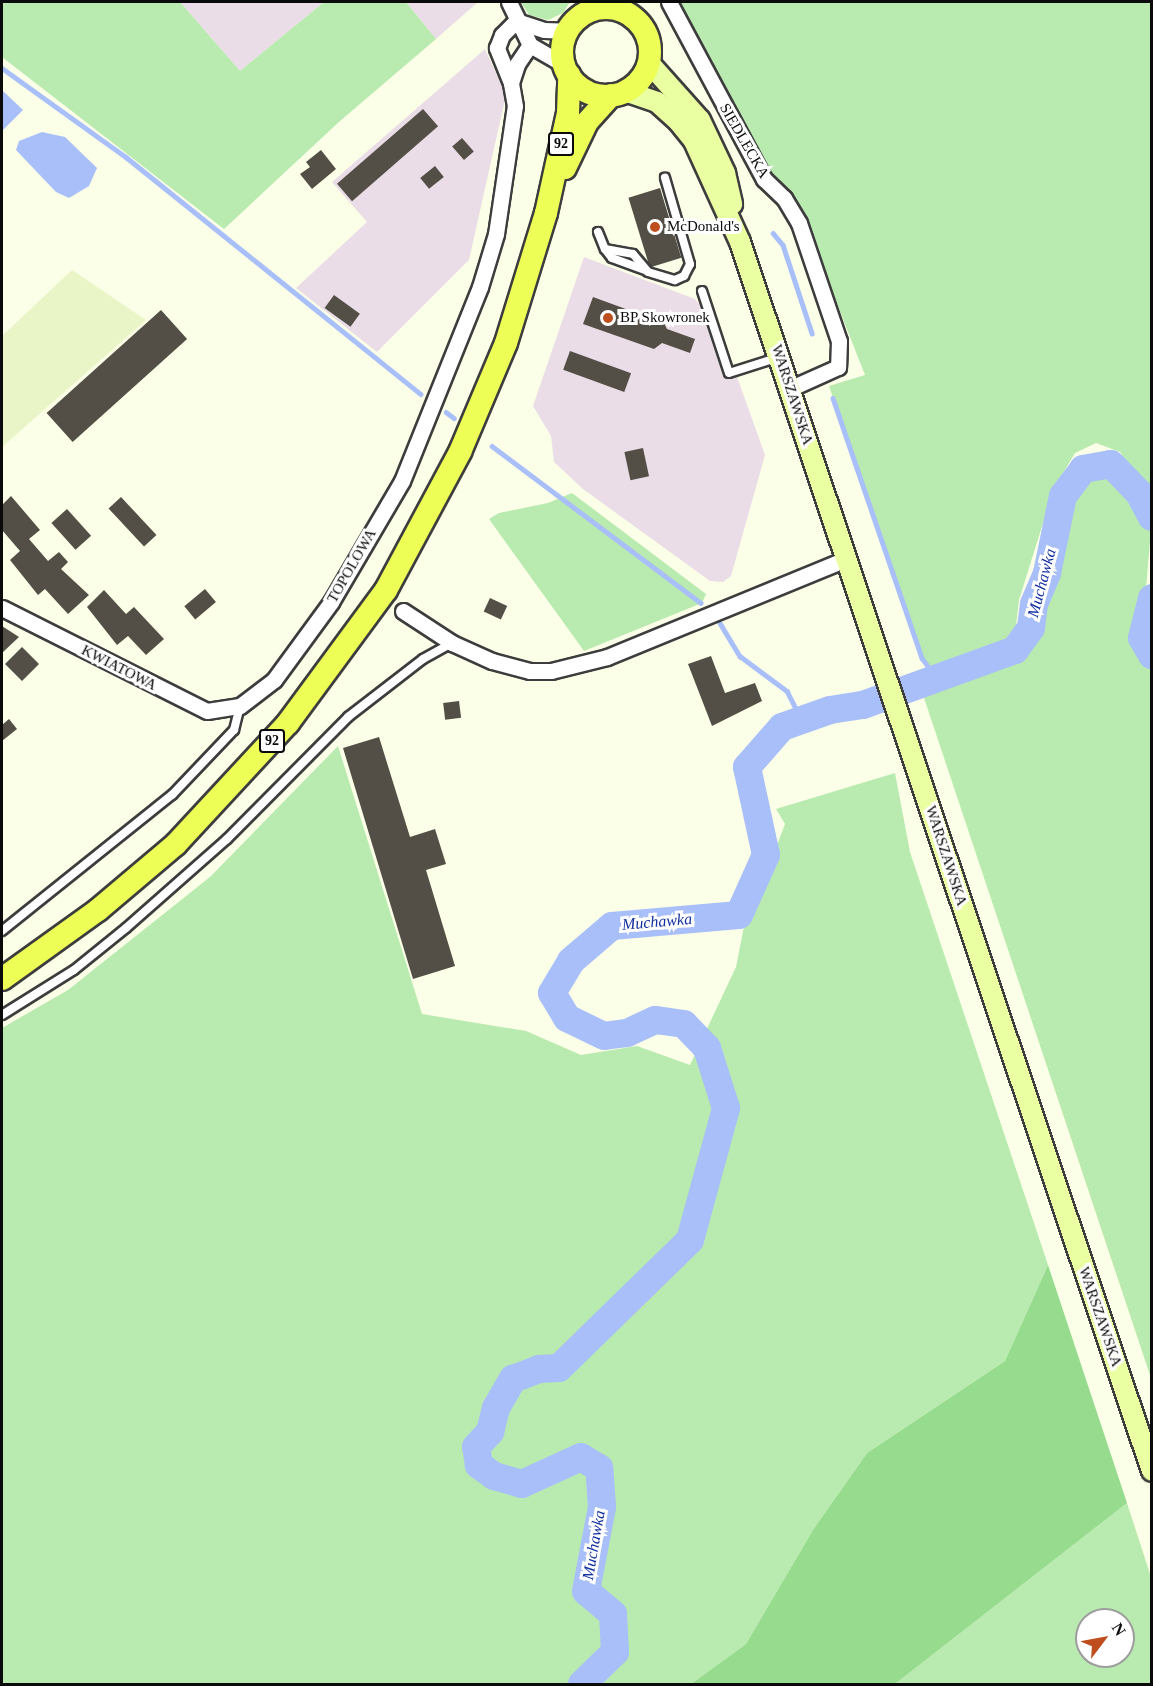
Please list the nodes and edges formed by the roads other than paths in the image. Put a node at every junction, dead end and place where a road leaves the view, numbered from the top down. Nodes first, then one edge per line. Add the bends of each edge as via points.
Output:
1 (509, 2) edge
2 (669, 2) edge
3 (616, 5) edge
4 (575, 17) edge
5 (516, 21) junction
6 (530, 45) junction
7 (649, 63) junction
8 (567, 70) junction
9 (512, 83) junction
10 (618, 94) junction
11 (665, 178) dead end
12 (546, 213) junction
13 (598, 232) dead end
14 (740, 242) junction
15 (605, 249) junction
16 (645, 270) junction
17 (702, 291) dead end
18 (780, 356) junction
19 (791, 388) junction
20 (846, 559) junction
21 (2, 608) edge
22 (403, 611) dead end
23 (452, 643) junction
24 (240, 706) junction
25 (2, 931) edge
26 (2, 979) edge
27 (2, 1015) edge
28 (1152, 1471) edge

1 - 5 street
2 - 19 street, SIEDLECKA via 764,179 784,198 799,223 840,341 838,367
3 - 4 main road
3 - 7 main road via 638,21 646,33
4 - 5 street via 544,30
4 - 8 main road, 92 via 562,48
5 - 6 street
5 - 9 street, TOPOLOWA via 502,35 497,48
6 - 8 street
6 - 9 street, TOPOLOWA via 517,63
7 - 10 main road, 92 via 640,80
7 - 14 main road, WARSZAWSKA via 691,108 709,135 725,173
8 - 10 main road via 587,91
8 - 12 main road, 92 via 571,99
9 - 24 street, TOPOLOWA via 514,106 496,234 476,297 402,481 313,630 267,688
10 - 12 main road, 92 via 587,122
10 - 14 main road, WARSZAWSKA via 657,102 687,132
11 - 16 lane via 690,264 684,276 675,280
12 - 26 main road, 92 via 518,308 480,407 432,507 354,638 288,723 176,844 98,910
13 - 15 lane
14 - 18 main road, WARSZAWSKA
15 - 16 lane via 612,258
15 - 16 lane via 633,254
17 - 18 lane via 729,373
18 - 19 main road, WARSZAWSKA
19 - 20 main road, WARSZAWSKA
20 - 23 street via 575,667 530,670 492,661
20 - 28 main road, WARSZAWSKA
21 - 24 street, KWIATOWA via 200,709 223,711
22 - 23 street
23 - 27 lane via 423,659 348,717 227,839 126,928 74,970
24 - 25 lane via 234,730 172,795

